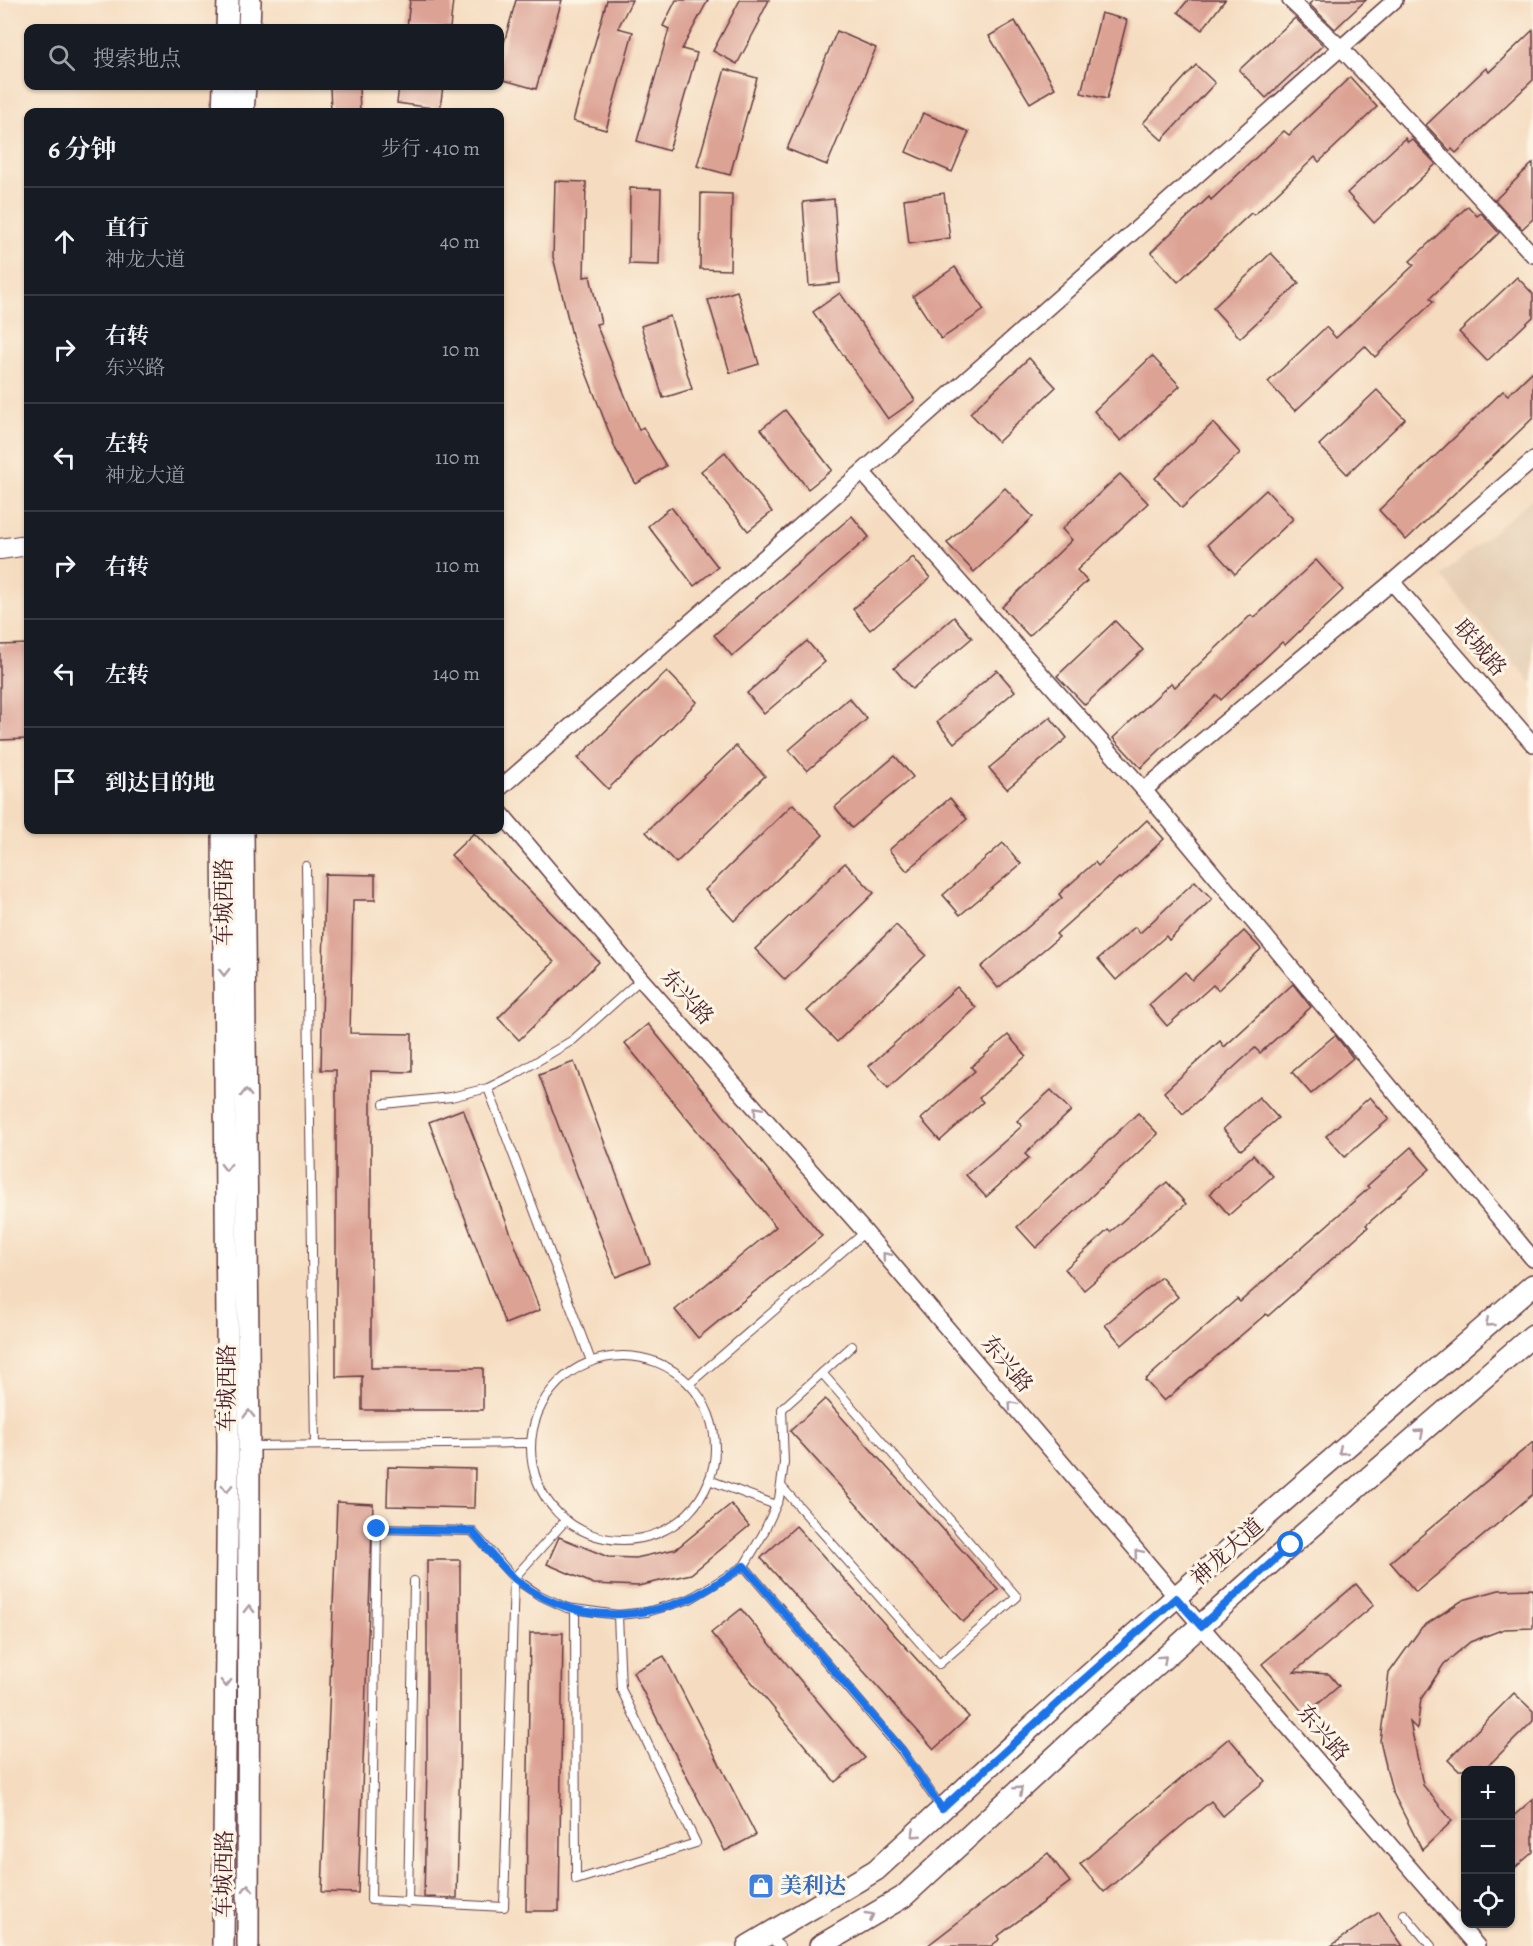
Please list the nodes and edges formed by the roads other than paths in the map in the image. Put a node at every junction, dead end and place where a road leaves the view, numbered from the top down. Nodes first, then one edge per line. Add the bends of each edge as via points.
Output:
1 (228, 0) edge
2 (250, 0) edge
3 (1290, 0) edge
4 (1395, 0) edge
5 (227, 24) edge
6 (249, 24) edge
7 (1341, 48) junction
8 (224, 90) edge
9 (245, 90) edge
10 (223, 108) edge
11 (243, 108) edge
12 (1533, 255) edge
13 (1533, 460) edge
14 (862, 472) junction
15 (24, 546) edge
16 (0, 549) edge
17 (1392, 582) junction
18 (1533, 744) edge
19 (504, 785) edge
20 (1144, 790) junction
21 (504, 817) edge
22 (223, 834) edge
23 (243, 834) edge
24 (306, 866) dead end
25 (641, 979) junction
26 (488, 1088) junction
27 (384, 1104) dead end
28 (865, 1232) junction
29 (1533, 1259) edge
30 (1533, 1285) edge
31 (1533, 1335) edge
32 (852, 1346) dead end
33 (591, 1361) junction
34 (822, 1373) junction
35 (689, 1384) junction
36 (531, 1443) junction
37 (315, 1445) junction
38 (249, 1446) junction
39 (228, 1447) junction
40 (709, 1480) junction
41 (781, 1486) junction
42 (776, 1505) junction
43 (566, 1520) junction
44 (744, 1566) junction
45 (514, 1578) junction
46 (414, 1581) dead end
47 (1176, 1598) junction
48 (575, 1610) junction
49 (618, 1615) junction
50 (1201, 1626) junction
51 (942, 1809) junction
52 (408, 1903) junction
53 (1404, 1914) dead end
54 (773, 1941) edge
55 (223, 1946) edge
56 (248, 1946) edge
57 (748, 1946) edge
58 (820, 1946) edge
59 (1431, 1946) edge
60 (1477, 1946) edge

1 - 5 main road
2 - 6 main road
3 - 7 street
4 - 7 street
7 - 12 street
7 - 14 street
8 - 10 main road
9 - 11 main road
13 - 17 street
14 - 19 street
14 - 20 street
15 - 16 street
17 - 18 street, 联城路
17 - 20 street
20 - 29 street
21 - 25 street, 东兴路
22 -> 39 main road, 车城西路
38 -> 23 main road, 车城西路
24 - 37 lane
25 - 26 lane via 573,1040
28 -> 25 street, 东兴路
26 - 27 lane via 451,1097
26 - 33 lane
28 - 35 lane
47 -> 28 street, 东兴路
30 -> 47 main road, 神龙大道
50 -> 31 main road, 神龙大道
32 - 34 lane
33 - 35 lane via 612,1356 644,1358 673,1370
33 - 36 lane via 572,1371 543,1402
34 - 41 lane via 782,1409
34 - 41 lane via 1017,1597 939,1664
35 - 40 lane via 710,1419 714,1460
36 - 37 lane
36 - 43 lane via 534,1472 546,1499
37 - 38 lane
38 - 39 lane
56 -> 38 main road, 车城西路
39 -> 55 main road, 车城西路
40 - 42 lane
40 - 43 lane via 697,1502 680,1520 659,1533 611,1539 587,1533
41 - 42 lane
42 - 44 lane
43 - 45 lane
44 - 49 lane via 690,1599 647,1612
44 - 51 lane via 902,1750
45 - 48 lane via 539,1595
45 - 52 lane via 504,1907
45 - 52 lane via 472,1531 377,1529 371,1900
46 - 52 lane
47 - 50 street, 东兴路
47 - 51 main road, 神龙大道
48 - 49 lane
48 - 49 lane via 576,1880 696,1843 621,1689
58 -> 50 main road, 神龙大道 via 903,1897
50 - 60 street, 东兴路
51 -> 54 main road, 神龙大道 via 876,1870
53 - 59 lane
54 - 57 main road, 神龙大道

